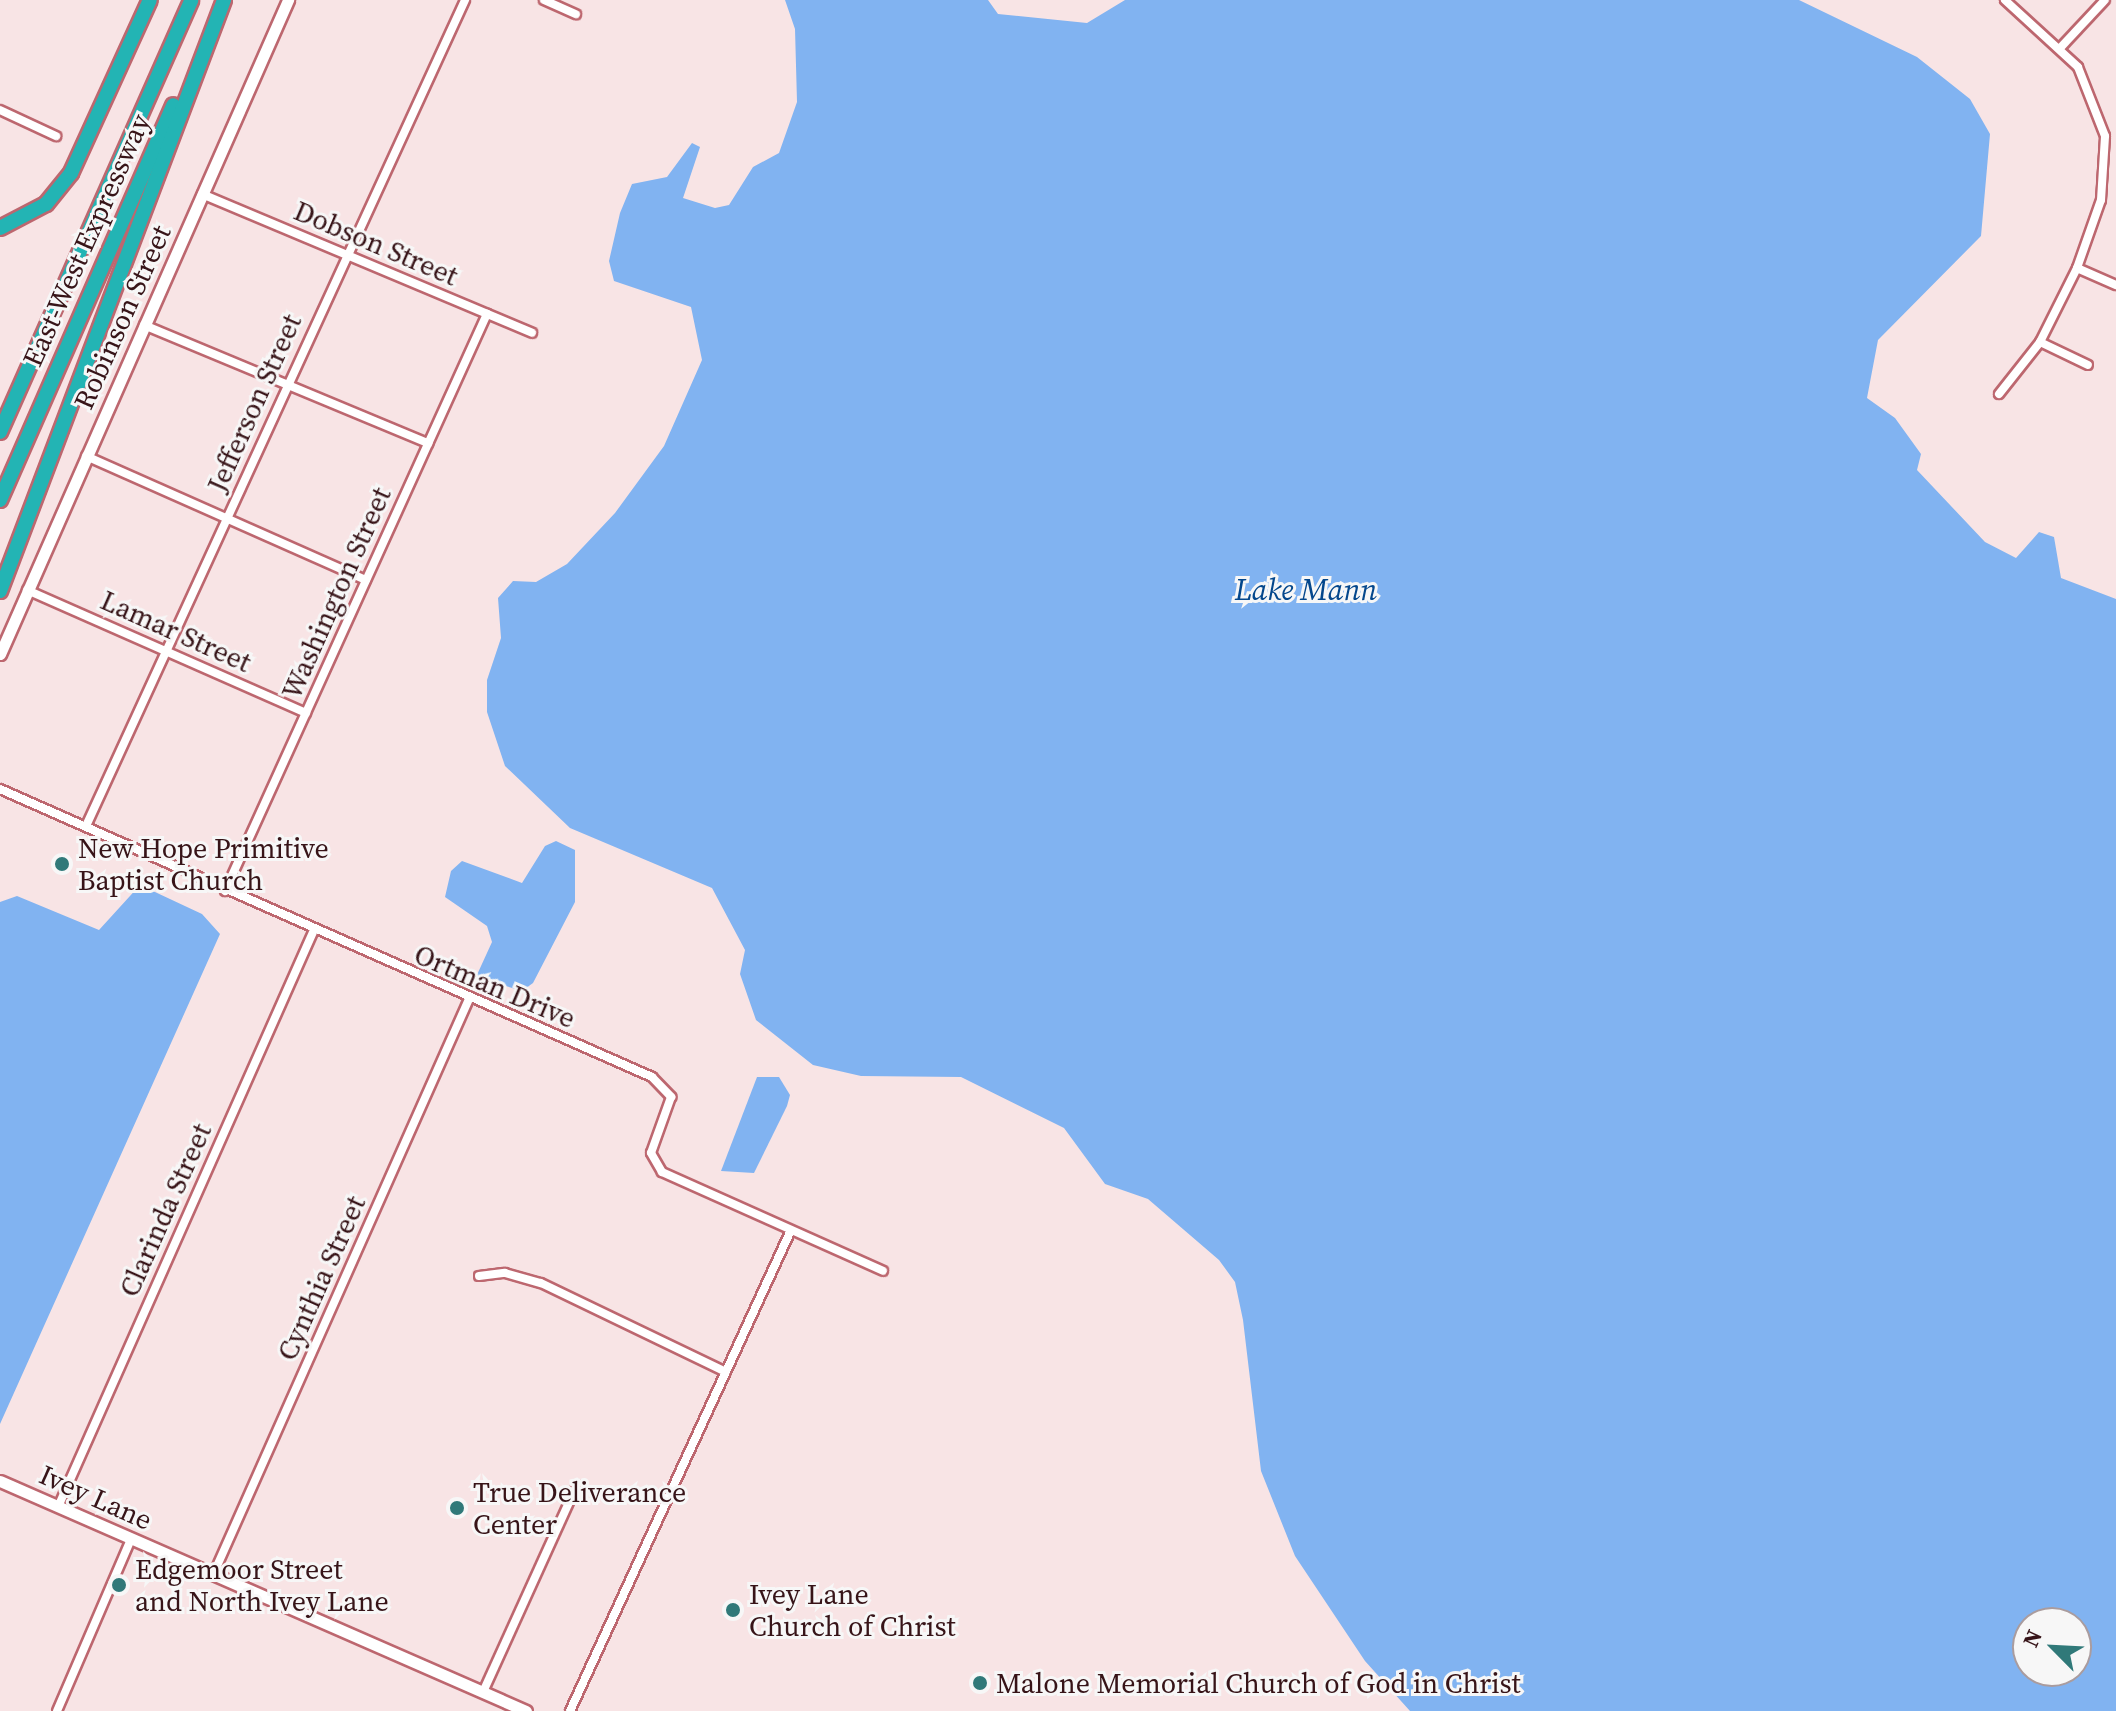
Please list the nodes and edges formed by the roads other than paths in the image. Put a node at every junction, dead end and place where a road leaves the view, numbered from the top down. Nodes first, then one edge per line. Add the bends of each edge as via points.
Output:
1 (150, 0) edge
2 (191, 0) edge
3 (222, 0) edge
4 (288, 0) edge
5 (465, 0) edge
6 (544, 0) edge
7 (2005, 0) edge
8 (2105, 0) edge
9 (576, 14) dead end
10 (2061, 47) junction
11 (0, 110) edge
12 (2116, 135) edge
13 (56, 136) dead end
14 (2105, 136) junction
15 (202, 194) junction
16 (0, 228) edge
17 (346, 254) junction
18 (2077, 268) junction
19 (2116, 285) edge
20 (487, 314) junction
21 (144, 325) junction
22 (532, 333) dead end
23 (2040, 342) junction
24 (2088, 365) dead end
25 (286, 384) junction
26 (1999, 394) dead end
27 (0, 432) edge
28 (428, 443) junction
29 (86, 456) junction
30 (0, 500) edge
31 (226, 518) junction
32 (366, 580) junction
33 (27, 590) junction
34 (0, 591) edge
35 (166, 651) junction
36 (0, 654) edge
37 (306, 713) junction
38 (0, 789) edge
39 (86, 826) junction
40 (225, 891) junction
41 (313, 932) junction
42 (469, 999) junction
43 (791, 1230) junction
44 (883, 1271) dead end
45 (479, 1276) dead end
46 (726, 1372) junction
47 (0, 1481) edge
48 (577, 1485) dead end
49 (58, 1507) junction
50 (131, 1539) junction
51 (213, 1575) junction
52 (483, 1692) junction
53 (501, 1706) edge
54 (57, 1711) edge
55 (526, 1711) edge
56 (570, 1711) edge

1 - 16 highway via 71,173 46,204
2 - 27 highway, East-West Expressway
3 - 30 highway, East-West Expressway
3 - 34 highway
4 - 15 street, Robinson Street
5 - 17 street, Jefferson Street
6 - 9 street
7 - 10 street
8 - 10 street
10 - 14 street via 2090,88
11 - 13 street
12 - 14 street
14 - 18 street via 2101,200
15 - 17 street, Dobson Street
15 - 21 street, Robinson Street
17 - 20 street, Dobson Street
17 - 25 street, Jefferson Street
18 - 19 street
18 - 23 street
20 - 22 street, Dobson Street
20 - 28 street, Washington Street
21 - 25 street
21 - 29 street, Robinson Street
23 - 24 street
23 - 26 street
25 - 28 street
25 - 31 street, Jefferson Street
28 - 32 street, Washington Street
29 - 31 street
29 - 33 street, Robinson Street
31 - 32 street
31 - 35 street, Jefferson Street
32 - 37 street, Washington Street
33 - 35 street, Lamar Street
33 - 36 street, Robinson Street
35 - 37 street, Lamar Street
35 - 39 street, Jefferson Street
37 - 40 street, Washington Street
38 - 39 street, Ortman Drive
39 - 40 street, Ortman Drive
40 - 41 street, Ortman Drive
41 - 42 street, Ortman Drive
41 - 49 street, Clarinda Street
42 - 43 street, Ortman Drive via 663,1084 670,1107 653,1142 654,1164
42 - 51 street, Cynthia Street
43 - 44 street, Ortman Drive
43 - 46 street
45 - 46 street via 505,1273 541,1283
46 - 56 street
47 - 49 street, Ivey Lane
48 - 52 street
49 - 50 street, Ivey Lane
50 - 51 street, Ivey Lane
50 - 54 street
51 - 52 street, Ivey Lane
52 - 53 street, Ivey Lane
53 - 55 street, Ivey Lane

